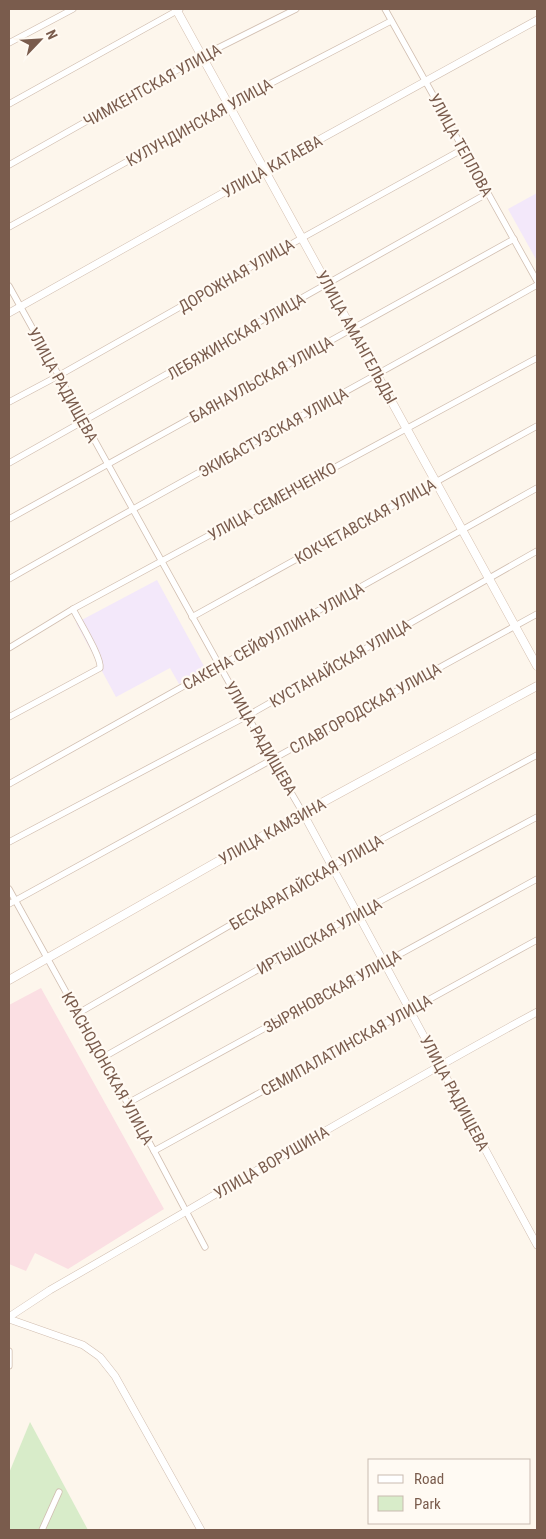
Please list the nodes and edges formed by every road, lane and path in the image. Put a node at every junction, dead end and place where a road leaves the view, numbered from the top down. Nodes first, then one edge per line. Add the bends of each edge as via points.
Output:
1 (73, 9) edge
2 (178, 9) edge
3 (296, 9) edge
4 (385, 9) edge
5 (537, 20) edge
6 (391, 21) junction
7 (9, 43) edge
8 (202, 56) junction
9 (426, 82) junction
10 (9, 104) edge
11 (229, 105) junction
12 (463, 149) junction
13 (9, 165) edge
14 (264, 170) junction
15 (488, 193) junction
16 (9, 227) edge
17 (302, 238) junction
18 (514, 239) junction
19 (537, 281) edge
20 (327, 284) junction
21 (537, 285) edge
22 (9, 286) edge
23 (20, 307) junction
24 (9, 313) edge
25 (352, 330) junction
26 (537, 358) edge
27 (378, 375) junction
28 (58, 376) junction
29 (9, 402) edge
30 (84, 422) junction
31 (537, 426) edge
32 (407, 428) junction
33 (9, 463) edge
34 (107, 464) junction
35 (436, 481) junction
36 (537, 488) edge
37 (132, 509) junction
38 (9, 519) edge
39 (463, 531) junction
40 (537, 551) edge
41 (162, 562) junction
42 (489, 577) junction
43 (9, 579) edge
44 (73, 609) junction
45 (537, 614) edge
46 (192, 617) junction
47 (515, 626) junction
48 (9, 648) edge
49 (219, 665) junction
50 (537, 666) edge
51 (537, 686) edge
52 (247, 716) junction
53 (9, 717) edge
54 (537, 755) edge
55 (272, 760) junction
56 (9, 784) edge
57 (303, 813) junction
58 (537, 817) edge
59 (9, 842) edge
60 (332, 866) junction
61 (537, 879) edge
62 (9, 889) edge
63 (15, 900) junction
64 (9, 904) edge
65 (358, 913) junction
66 (537, 940) edge
67 (46, 958) junction
68 (384, 962) junction
69 (9, 980) edge
70 (410, 1010) junction
71 (537, 1012) edge
72 (77, 1014) junction
73 (102, 1058) junction
74 (440, 1065) junction
75 (128, 1104) junction
76 (154, 1151) junction
77 (186, 1212) junction
78 (537, 1245) edge
79 (205, 1247) dead end
80 (9, 1318) edge
81 (9, 1351) edge
82 (9, 1366) edge
83 (59, 1492) dead end
84 (42, 1530) edge
85 (201, 1530) edge

1 - 7 street
2 - 8 main road, УЛИЦА АМАНГЕЛЬДЫ
2 - 10 street
3 - 8 street, ЧИМКЕНТСКАЯ УЛИЦА
4 - 6 street, УЛИЦА ТЕПЛОВА
5 - 9 street, УЛИЦА КАТАЕВА
6 - 9 street, УЛИЦА ТЕПЛОВА
6 - 11 street, КУЛУНДИНСКАЯ УЛИЦА
8 - 11 main road, УЛИЦА АМАНГЕЛЬДЫ
8 - 13 street, ЧИМКЕНТСКАЯ УЛИЦА
9 - 12 street, УЛИЦА ТЕПЛОВА
9 - 14 street, УЛИЦА КАТАЕВА
11 - 14 main road, УЛИЦА АМАНГЕЛЬДЫ
11 - 16 street, КУЛУНДИНСКАЯ УЛИЦА
12 - 15 street, УЛИЦА ТЕПЛОВА
12 - 17 street, ДОРОЖНАЯ УЛИЦА
14 - 17 main road, УЛИЦА АМАНГЕЛЬДЫ
14 - 23 street, УЛИЦА КАТАЕВА
15 - 18 street, УЛИЦА ТЕПЛОВА
15 - 20 street, ЛЕБЯЖИНСКАЯ УЛИЦА
17 - 20 main road, УЛИЦА АМАНГЕЛЬДЫ
17 - 28 street, ДОРОЖНАЯ УЛИЦА
18 - 19 street, УЛИЦА ТЕПЛОВА
18 - 25 street, БАЯНАУЛЬСКАЯ УЛИЦА
20 - 25 main road, УЛИЦА АМАНГЕЛЬДЫ
20 - 30 street, ЛЕБЯЖИНСКАЯ УЛИЦА
21 - 27 street, ЭКИБАСТУЗСКАЯ УЛИЦА
22 - 23 street, УЛИЦА РАДИЩЕВА
23 - 24 street, УЛИЦА КАТАЕВА
23 - 28 street, УЛИЦА РАДИЩЕВА
25 - 27 main road, УЛИЦА АМАНГЕЛЬДЫ
25 - 34 street, БАЯНАУЛЬСКАЯ УЛИЦА
26 - 32 street, УЛИЦА СЕМЕНЧЕНКО
27 - 32 main road, УЛИЦА АМАНГЕЛЬДЫ
27 - 37 street, ЭКИБАСТУЗСКАЯ УЛИЦА
28 - 29 street, ДОРОЖНАЯ УЛИЦА
28 - 30 street, УЛИЦА РАДИЩЕВА
30 - 33 street, ЛЕБЯЖИНСКАЯ УЛИЦА
30 - 34 street, УЛИЦА РАДИЩЕВА
31 - 35 street, КОКЧЕТАВСКАЯ УЛИЦА
32 - 35 main road, УЛИЦА АМАНГЕЛЬДЫ
32 - 41 street, УЛИЦА СЕМЕНЧЕНКО
34 - 37 street, УЛИЦА РАДИЩЕВА
34 - 38 street, БАЯНАУЛЬСКАЯ УЛИЦА
35 - 39 main road, УЛИЦА АМАНГЕЛЬДЫ
35 - 46 street, КОКЧЕТАВСКАЯ УЛИЦА
36 - 39 street, САКЕНА СЕЙФУЛЛИНА УЛИЦА
37 - 41 street, УЛИЦА РАДИЩЕВА
37 - 43 street, ЭКИБАСТУЗСКАЯ УЛИЦА
39 - 42 main road, УЛИЦА АМАНГЕЛЬДЫ
39 - 49 street, САКЕНА СЕЙФУЛЛИНА УЛИЦА
40 - 42 street, КУСТАНАЙСКАЯ УЛИЦА
41 - 44 street, УЛИЦА СЕМЕНЧЕНКО
41 - 46 street, УЛИЦА РАДИЩЕВА
42 - 47 main road, УЛИЦА АМАНГЕЛЬДЫ
42 - 52 street, КУСТАНАЙСКАЯ УЛИЦА
44 - 48 street, УЛИЦА СЕМЕНЧЕНКО
44 - 53 street via 100,668
45 - 47 street, СЛАВГОРОДСКАЯ УЛИЦА
46 - 49 street, УЛИЦА РАДИЩЕВА
47 - 50 main road, УЛИЦА АМАНГЕЛЬДЫ
47 - 55 street, СЛАВГОРОДСКАЯ УЛИЦА
49 - 52 street, УЛИЦА РАДИЩЕВА
49 - 56 street, САКЕНА СЕЙФУЛЛИНА УЛИЦА
51 - 57 main road, УЛИЦА КАМЗИНА
52 - 55 street, УЛИЦА РАДИЩЕВА
52 - 59 street, КУСТАНАЙСКАЯ УЛИЦА
54 - 60 street, БЕСКАРАГАЙСКАЯ УЛИЦА
55 - 57 street, УЛИЦА РАДИЩЕВА
55 - 63 street, СЛАВГОРОДСКАЯ УЛИЦА
57 - 60 street, УЛИЦА РАДИЩЕВА
57 - 67 main road, УЛИЦА КАМЗИНА
58 - 65 street, ИРТЫШСКАЯ УЛИЦА
60 - 65 street, УЛИЦА РАДИЩЕВА
60 - 72 street, БЕСКАРАГАЙСКАЯ УЛИЦА
61 - 68 street, ЗЫРЯНОВСКАЯ УЛИЦА
62 - 63 street, КРАСНОДОНСКАЯ УЛИЦА
63 - 64 street, СЛАВГОРОДСКАЯ УЛИЦА
63 - 67 street, КРАСНОДОНСКАЯ УЛИЦА
65 - 68 street, УЛИЦА РАДИЩЕВА
65 - 73 street, ИРТЫШСКАЯ УЛИЦА
66 - 70 street, СЕМИПАЛАТИНСКАЯ УЛИЦА
67 - 69 main road, УЛИЦА КАМЗИНА
67 - 72 street, КРАСНОДОНСКАЯ УЛИЦА
68 - 70 street, УЛИЦА РАДИЩЕВА
68 - 75 street, ЗЫРЯНОВСКАЯ УЛИЦА
70 - 74 street, УЛИЦА РАДИЩЕВА
70 - 76 street, СЕМИПАЛАТИНСКАЯ УЛИЦА
71 - 74 street, УЛИЦА ВОРУШИНА
72 - 73 street, КРАСНОДОНСКАЯ УЛИЦА
73 - 75 street, КРАСНОДОНСКАЯ УЛИЦА
74 - 77 street, УЛИЦА ВОРУШИНА
74 - 78 street, УЛИЦА РАДИЩЕВА
75 - 76 street, КРАСНОДОНСКАЯ УЛИЦА
76 - 77 street, КРАСНОДОНСКАЯ УЛИЦА
77 - 79 street, КРАСНОДОНСКАЯ УЛИЦА
77 - 80 street, УЛИЦА ВОРУШИНА via 50,1290
80 - 85 street via 83,1345 100,1357 115,1376
81 - 82 street
83 - 84 street

